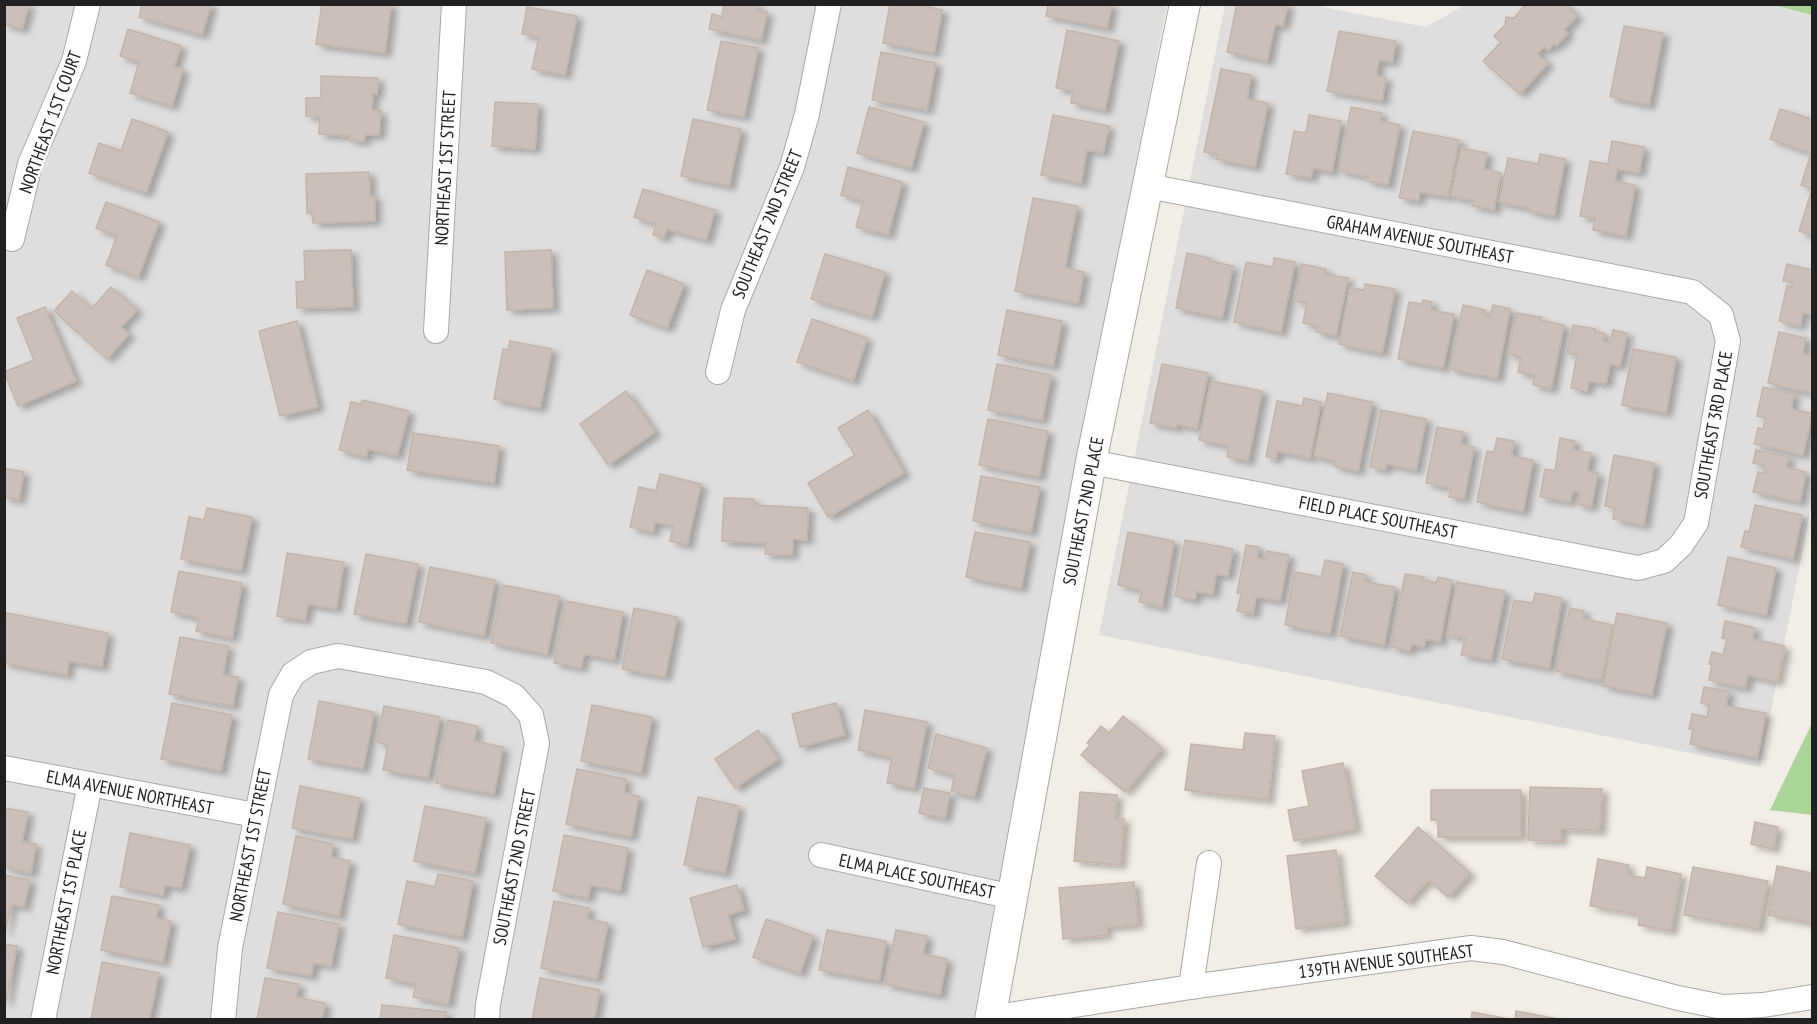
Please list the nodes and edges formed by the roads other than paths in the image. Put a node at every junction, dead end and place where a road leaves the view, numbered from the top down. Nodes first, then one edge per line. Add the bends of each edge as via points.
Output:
1 (88, 4) edge
2 (454, 4) edge
3 (830, 4) edge
4 (1185, 4) edge
5 (1148, 186) junction
6 (12, 238) dead end
7 (1692, 292) joint
8 (436, 331) dead end
9 (718, 372) dead end
10 (1091, 462) junction
11 (1664, 561) joint
12 (531, 715) joint
13 (4, 768) edge
14 (90, 784) junction
15 (255, 815) junction
16 (821, 855) dead end
17 (1209, 863) dead end
18 (1012, 897) junction
19 (1191, 987) junction
20 (1812, 997) edge
21 (990, 1019) edge
22 (43, 1020) edge
23 (223, 1020) edge
24 (487, 1020) edge

1 - 6 street, NORTHEAST 1ST COURT via 74,61 30,164
2 - 8 street, NORTHEAST 1ST STREET
3 - 9 street, SOUTHEAST 2ND STREET via 792,167 733,310
4 - 5 street, SOUTHEAST 2ND PLACE
5 - 7 street, GRAHAM AVENUE SOUTHEAST
5 - 10 street, SOUTHEAST 2ND PLACE
7 - 11 street, SOUTHEAST 3RD PLACE via 1721,315 1728,341 1696,523
10 - 11 street, FIELD PLACE SOUTHEAST via 1638,568
10 - 18 street, SOUTHEAST 2ND PLACE
12 - 15 street, NORTHEAST 1ST STREET via 514,696 486,682 338,656 311,662 293,674 280,694
12 - 24 street, SOUTHEAST 2ND STREET via 537,742
13 - 14 street, ELMA AVENUE NORTHEAST
14 - 15 street, ELMA AVENUE NORTHEAST
14 - 22 street, NORTHEAST 1ST PLACE
15 - 23 street, NORTHEAST 1ST STREET via 230,948
16 - 18 street, ELMA PLACE SOUTHEAST
17 - 19 street
18 - 21 street, SOUTHEAST 2ND PLACE
19 - 20 street, 139TH AVENUE SOUTHEAST via 1471,948 1503,952 1723,1007
19 - 21 street, 139TH AVENUE SOUTHEAST

